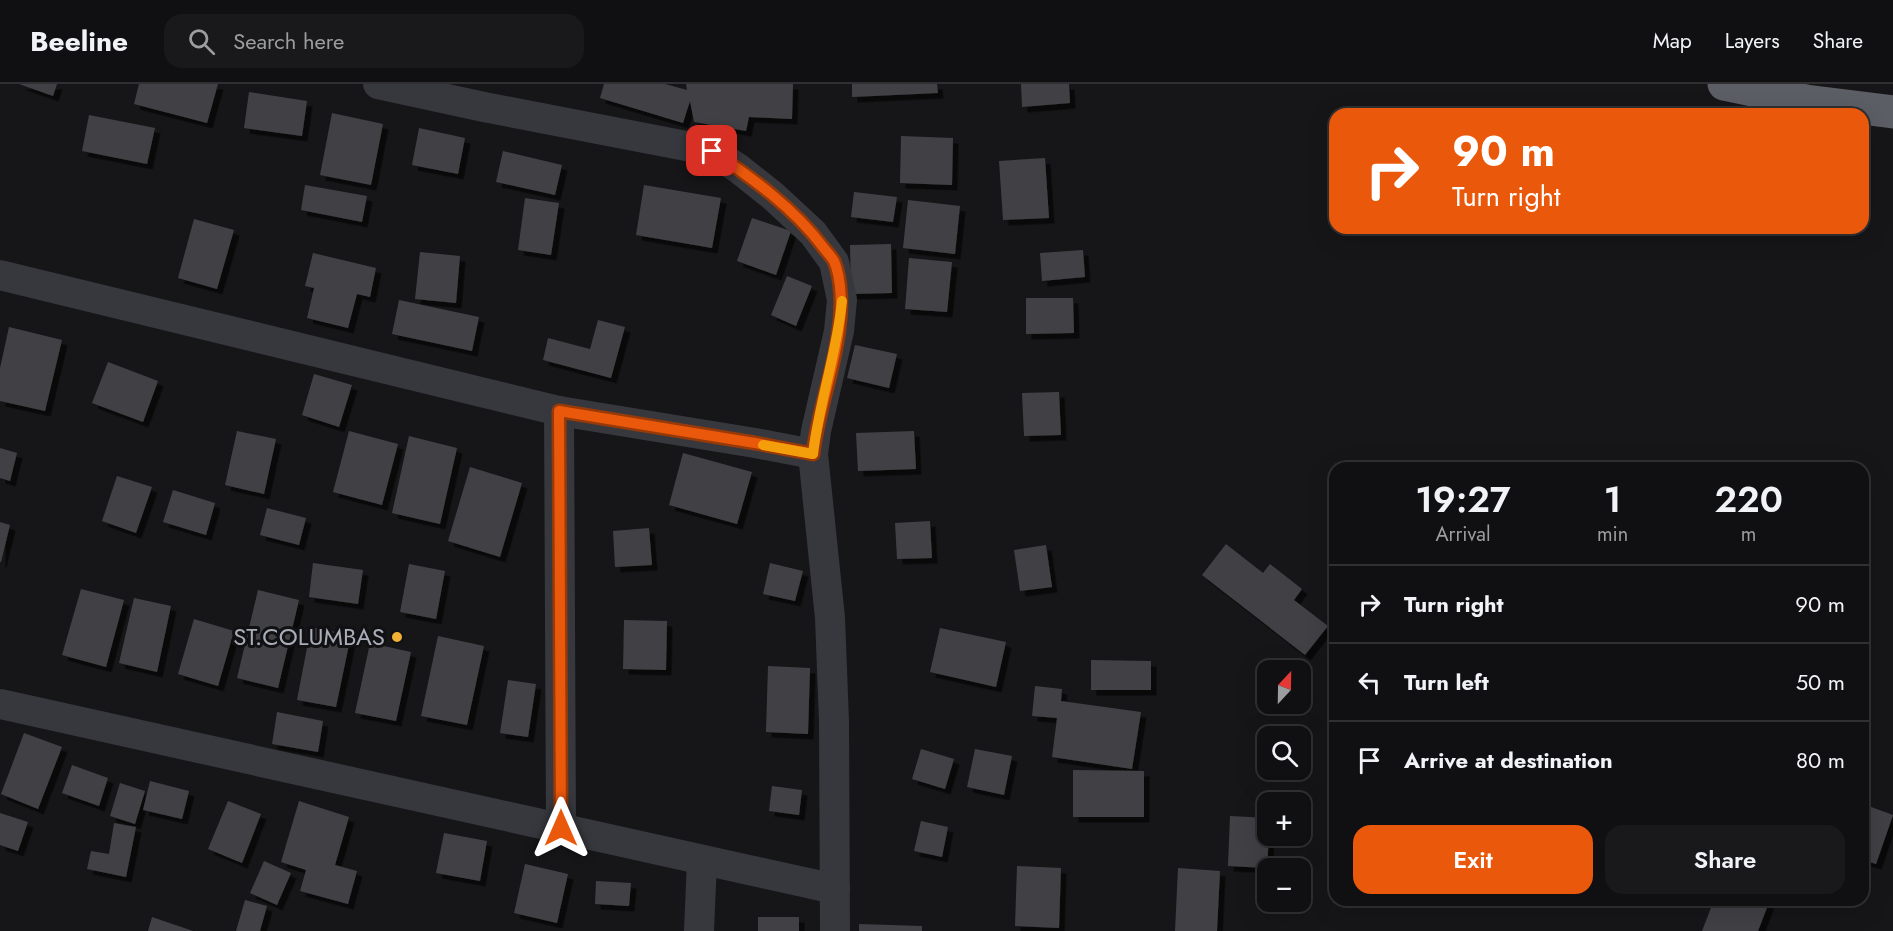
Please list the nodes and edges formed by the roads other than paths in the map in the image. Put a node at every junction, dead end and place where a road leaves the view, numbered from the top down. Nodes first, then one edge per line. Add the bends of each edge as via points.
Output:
1 (378, 84) edge
2 (1724, 84) edge
3 (1810, 92) edge
4 (1893, 112) edge
5 (0, 275) edge
6 (559, 411) junction
7 (813, 454) junction
8 (0, 704) edge
9 (561, 828) junction
10 (702, 860) junction
11 (834, 889) junction
12 (699, 931) edge
13 (835, 931) edge

1 - 7 street via 712,151 774,196 813,233 834,262 842,300
2 - 3 highway
3 - 4 highway
5 - 6 street
6 - 7 street
6 - 9 street
7 - 11 street via 830,618
8 - 9 street
9 - 10 street
10 - 11 street
10 - 12 street
11 - 13 street

